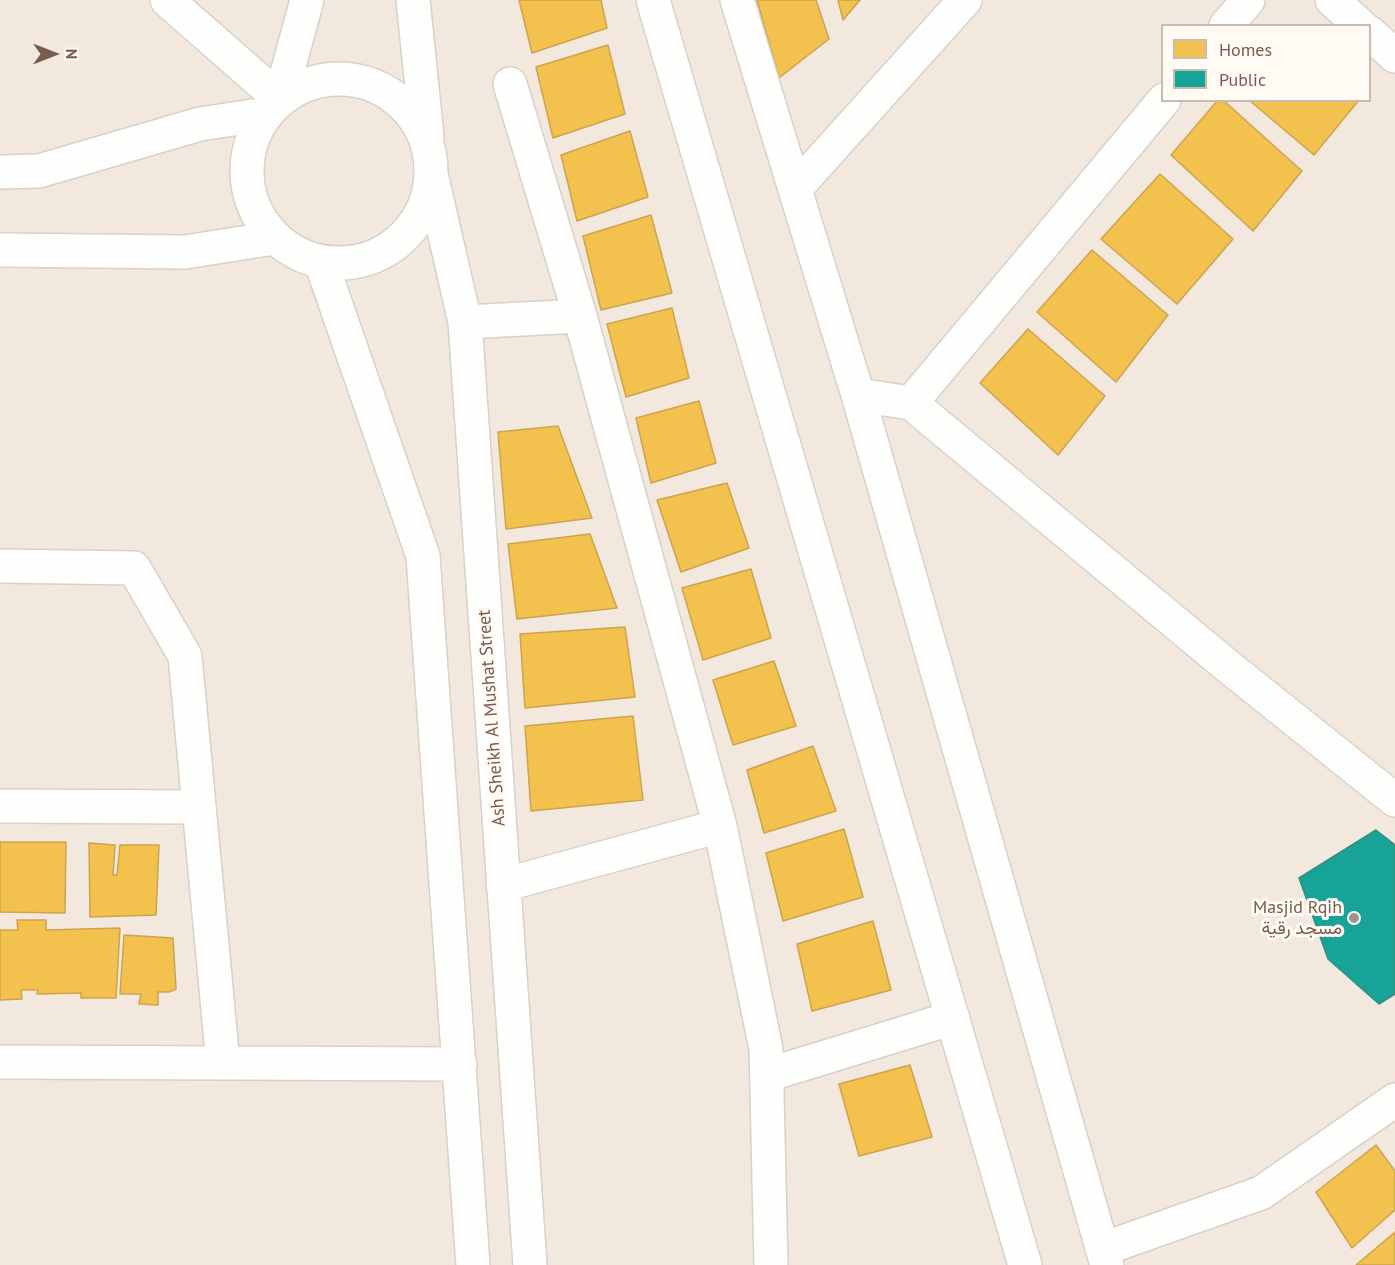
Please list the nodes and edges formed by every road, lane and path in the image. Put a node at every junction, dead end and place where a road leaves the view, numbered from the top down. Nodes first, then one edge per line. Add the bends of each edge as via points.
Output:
1 (166, 0) edge
2 (308, 0) edge
3 (413, 0) edge
4 (653, 0) edge
5 (737, 0) edge
6 (965, 0) edge
7 (1248, 0) edge
8 (1332, 0) edge
9 (1228, 24) edge
10 (1359, 24) edge
11 (1371, 34) edge
12 (1395, 56) edge
13 (510, 84) dead end
14 (1162, 102) edge
15 (273, 107) junction
16 (429, 159) junction
17 (0, 172) edge
18 (795, 189) junction
19 (274, 238) junction
20 (0, 250) edge
21 (321, 262) junction
22 (580, 316) junction
23 (465, 321) junction
24 (858, 395) junction
25 (912, 403) junction
26 (0, 566) edge
27 (1395, 800) edge
28 (0, 807) edge
29 (199, 807) junction
30 (720, 826) junction
31 (503, 885) junction
32 (952, 1018) junction
33 (0, 1062) edge
34 (223, 1063) junction
35 (460, 1064) junction
36 (767, 1075) junction
37 (1395, 1100) edge
38 (1105, 1257) edge
39 (473, 1265) edge
40 (530, 1265) edge
41 (771, 1265) edge
42 (1025, 1265) edge

1 - 15 street
2 - 15 street
3 - 16 street, Ash Sheikh Al Mushat Street
4 - 32 street
5 - 18 street
6 - 18 street
7 - 9 street
8 - 10 street
11 - 12 street
13 - 22 street
14 - 25 street
15 - 16 street via 306,84 335,78 365,82 392,95 414,117
15 - 17 street via 39,171
15 - 19 street via 252,137 246,164 248,191
16 - 21 street via 423,208 415,225 397,244 374,258 348,264
16 - 23 street, Ash Sheikh Al Mushat Street
18 - 24 street
19 - 20 street via 185,252
19 - 21 street via 296,254
21 - 35 street via 423,556
22 - 23 street
22 - 30 street
23 - 31 street, Ash Sheikh Al Mushat Street
24 - 25 street
24 - 38 street
25 - 27 street
26 - 29 street via 134,568 185,656
28 - 29 street
29 - 34 street
30 - 31 street
30 - 36 street via 766,1049
31 - 40 street, Ash Sheikh Al Mushat Street
32 - 36 street
32 - 42 street
33 - 34 street
34 - 35 street
35 - 39 street
36 - 41 street
37 - 38 street via 1261,1193

